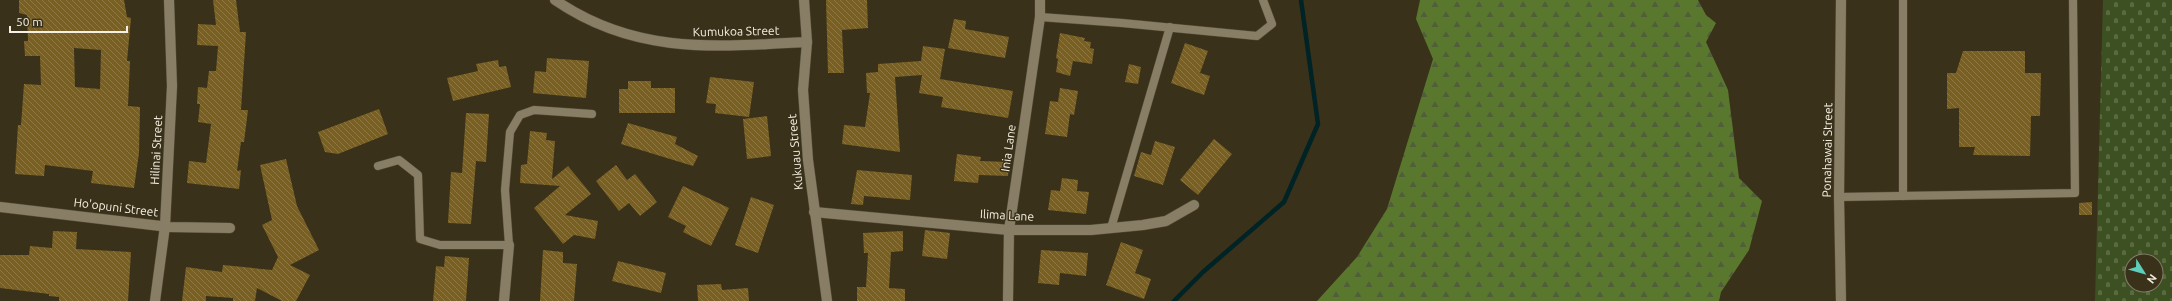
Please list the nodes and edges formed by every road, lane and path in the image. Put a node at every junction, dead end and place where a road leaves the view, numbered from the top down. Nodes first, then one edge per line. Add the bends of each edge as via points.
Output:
1 (170, 0) edge
2 (554, 0) edge
3 (804, 0) edge
4 (1040, 0) edge
5 (1263, 0) edge
6 (1841, 0) edge
7 (1902, 0) edge
8 (2073, 0) edge
9 (1040, 18) junction
10 (1170, 27) junction
11 (807, 42) junction
12 (592, 114) dead end
13 (378, 166) dead end
14 (1903, 196) junction
15 (1839, 197) junction
16 (1194, 205) dead end
17 (0, 207) edge
18 (814, 212) junction
19 (165, 226) junction
20 (230, 228) dead end
21 (1111, 228) junction
22 (1009, 230) junction
23 (509, 245) junction
24 (155, 301) edge
25 (504, 301) edge
26 (827, 301) edge
27 (1008, 301) edge
28 (1841, 301) edge

1 - 19 street, Hilinai Street via 172,86
2 - 11 street, Kumukoa Street via 601,25 658,42 726,47
3 - 11 street, Kukuau Street
4 - 9 street, Inia Lane
5 - 10 lane via 1272,24 1257,36
6 - 15 street, Ponahawai Street
7 - 14 lane
8 - 14 lane via 2075,194
9 - 10 lane
9 - 22 street, Inia Lane
10 - 21 lane
11 - 18 street, Kukuau Street via 803,90
12 - 23 lane via 534,110 520,115 510,132 509,139 505,190
13 - 23 lane via 399,160 418,175 420,239 440,245
14 - 15 lane
15 - 28 street, Ponahawai Street
16 - 21 street, Ilima Lane via 1166,221
17 - 19 street, Ho'opuni Street
18 - 22 street, Ilima Lane
18 - 26 street, Kukuau Street
19 - 20 street, Ho'opuni Street
19 - 24 street, Hilinai Street
21 - 22 street, Ilima Lane
22 - 27 street, Inia Lane
23 - 25 street

